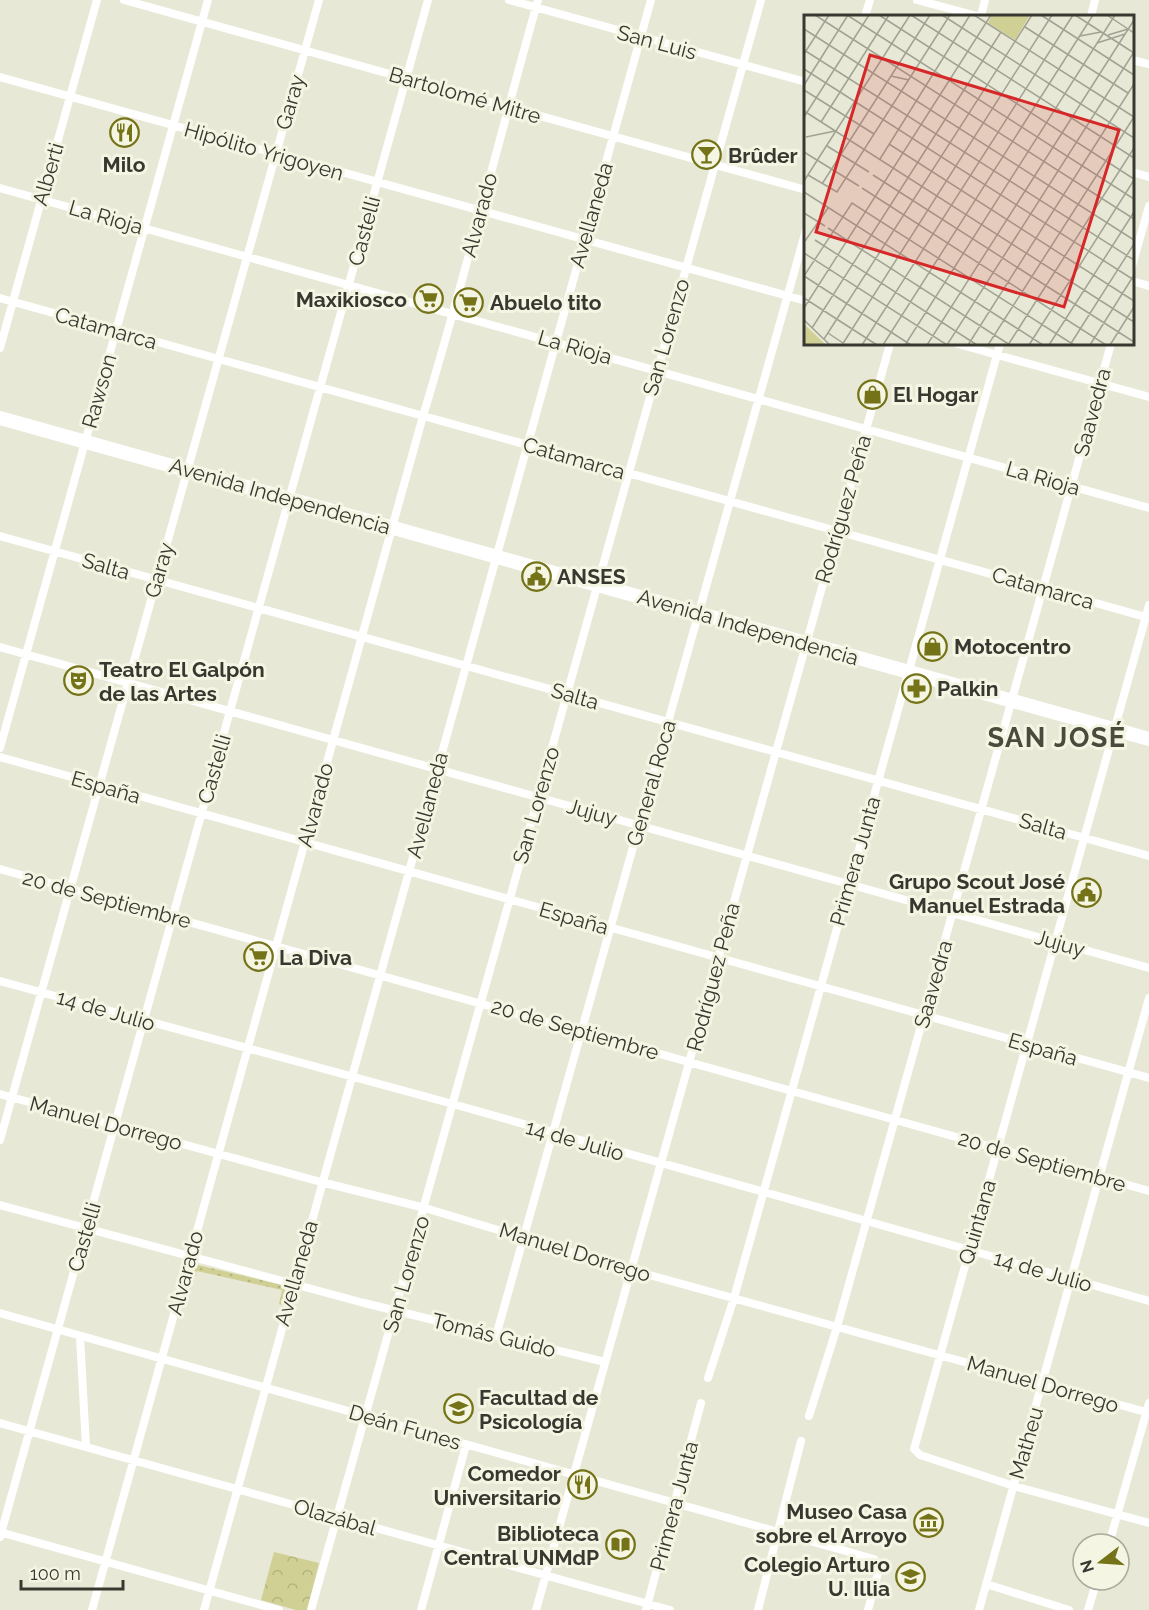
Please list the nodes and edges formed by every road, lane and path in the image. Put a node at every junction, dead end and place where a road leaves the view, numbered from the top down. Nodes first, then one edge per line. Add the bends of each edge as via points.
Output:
1 (97, 0) edge
2 (124, 0) edge
3 (208, 0) edge
4 (319, 0) edge
5 (428, 0) edge
6 (509, 0) edge
7 (651, 0) edge
8 (760, 0) edge
9 (870, 0) edge
10 (917, 0) edge
11 (986, 0) edge
12 (1095, 0) edge
13 (537, 4) edge
14 (865, 15) edge
15 (975, 15) edge
16 (979, 15) edge
17 (1091, 15) edge
18 (202, 22) junction
19 (640, 37) junction
20 (305, 50) junction
21 (1134, 60) edge
22 (1149, 64) edge
23 (742, 65) junction
24 (0, 77) edge
25 (406, 79) junction
26 (804, 81) edge
27 (70, 97) junction
28 (508, 107) junction
29 (173, 126) junction
30 (613, 136) junction
31 (276, 154) junction
32 (714, 165) junction
33 (1134, 173) edge
34 (1149, 177) edge
35 (377, 182) junction
36 (0, 188) edge
37 (804, 189) edge
38 (41, 199) junction
39 (1149, 206) edge
40 (480, 211) junction
41 (145, 228) junction
42 (804, 237) edge
43 (584, 240) junction
44 (247, 256) junction
45 (1134, 259) edge
46 (686, 268) junction
47 (1134, 282) edge
48 (349, 284) junction
49 (1149, 286) edge
50 (788, 296) junction
51 (0, 298) edge
52 (804, 300) edge
53 (13, 302) junction
54 (454, 314) junction
55 (116, 330) junction
56 (555, 342) junction
57 (890, 345) edge
58 (962, 345) edge
59 (1000, 345) edge
60 (1111, 345) edge
61 (0, 348) edge
62 (997, 354) junction
63 (218, 359) junction
64 (657, 370) junction
65 (1101, 383) junction
66 (320, 387) junction
67 (1149, 397) edge
68 (759, 399) junction
69 (423, 416) junction
70 (0, 418) edge
71 (866, 429) junction
72 (85, 442) junction
73 (526, 445) junction
74 (968, 457) junction
75 (187, 470) junction
76 (628, 473) junction
77 (1072, 486) junction
78 (289, 499) junction
79 (730, 501) junction
80 (1149, 508) edge
81 (392, 528) junction
82 (837, 531) junction
83 (0, 536) edge
84 (55, 552) junction
85 (496, 555) junction
86 (939, 560) junction
87 (156, 580) junction
88 (598, 585) junction
89 (1042, 588) junction
90 (1149, 605) edge
91 (259, 608) junction
92 (699, 614) junction
93 (1147, 618) edge
94 (362, 637) junction
95 (806, 643) junction
96 (0, 647) edge
97 (26, 654) junction
98 (465, 666) junction
99 (908, 672) junction
100 (128, 683) junction
101 (567, 694) junction
102 (1011, 701) junction
103 (230, 711) junction
104 (669, 722) junction
105 (1114, 730) junction
106 (1149, 739) edge
107 (333, 740) junction
108 (0, 748) edge
109 (775, 752) junction
110 (0, 757) edge
111 (436, 769) junction
112 (878, 780) junction
113 (99, 785) junction
114 (538, 797) junction
115 (981, 809) junction
116 (201, 813) junction
117 (639, 826) junction
118 (1084, 838) junction
119 (305, 842) junction
120 (746, 855) junction
121 (1149, 856) edge
122 (0, 869) edge
123 (408, 871) junction
124 (849, 884) junction
125 (69, 888) junction
126 (509, 900) junction
127 (952, 913) junction
128 (173, 917) junction
129 (611, 928) junction
130 (1055, 942) junction
131 (276, 946) junction
132 (718, 958) junction
133 (1149, 968) edge
134 (380, 974) junction
135 (0, 981) edge
136 (820, 987) junction
137 (41, 992) junction
138 (1149, 998) edge
139 (481, 1002) junction
140 (924, 1016) junction
141 (144, 1021) junction
142 (582, 1032) junction
143 (1026, 1044) junction
144 (247, 1050) junction
145 (689, 1062) junction
146 (1128, 1073) junction
147 (351, 1078) junction
148 (1149, 1078) edge
149 (791, 1091) junction
150 (0, 1094) edge
151 (11, 1097) junction
152 (453, 1104) junction
153 (895, 1120) junction
154 (115, 1125) junction
155 (553, 1135) junction
156 (0, 1140) edge
157 (997, 1149) junction
158 (218, 1154) junction
159 (660, 1165) junction
160 (1099, 1177) junction
161 (321, 1182) junction
162 (1149, 1191) edge
163 (763, 1193) junction
164 (0, 1205) edge
165 (425, 1208) junction
166 (866, 1222) junction
167 (86, 1229) junction
168 (525, 1237) junction
169 (969, 1251) junction
170 (190, 1255) junction
171 (631, 1270) junction
172 (1071, 1279) junction
173 (292, 1284) junction
174 (734, 1298) junction
175 (1149, 1301) edge
176 (396, 1311) junction
177 (0, 1313) edge
178 (837, 1327) junction
179 (58, 1329) junction
180 (80, 1335) junction
181 (496, 1336) junction
182 (940, 1355) junction
183 (162, 1358) junction
184 (605, 1362) junction
185 (708, 1378) dead end
186 (1042, 1383) junction
187 (265, 1387) junction
188 (701, 1402) dead end
189 (1149, 1402) edge
190 (1148, 1413) edge
191 (365, 1415) junction
192 (809, 1416) dead end
193 (0, 1423) edge
194 (30, 1431) junction
195 (801, 1441) dead end
196 (466, 1445) junction
197 (87, 1447) junction
198 (134, 1460) junction
199 (573, 1475) junction
200 (1014, 1486) junction
201 (237, 1489) junction
202 (675, 1503) junction
203 (1118, 1514) junction
204 (337, 1517) junction
205 (1149, 1523) edge
206 (777, 1531) junction
207 (1113, 1532) edge
208 (0, 1534) edge
209 (438, 1546) junction
210 (106, 1562) junction
211 (545, 1575) junction
212 (986, 1584) junction
213 (209, 1591) junction
214 (1093, 1592) edge
215 (647, 1607) edge
216 (92, 1610) edge
217 (204, 1610) edge
218 (279, 1610) edge
219 (311, 1610) edge
220 (421, 1610) edge
221 (536, 1610) edge
222 (669, 1610) edge
223 (758, 1610) edge
224 (868, 1610) edge
225 (979, 1610) edge
226 (1069, 1610) edge
227 (1088, 1610) edge

1 - 27 street, Alberti
2 - 18 street, Bartolomé Mitre
3 - 18 street, Rawson
4 - 20 street, Garay
5 - 25 street, Castelli
6 - 13 street, San Luis
7 - 19 street, Avellaneda
8 - 23 street, San Lorenzo
9 - 14 street
10 - 15 street
11 - 16 street
12 - 17 street
13 - 19 street, San Luis
13 - 28 street, Alvarado
18 - 20 street, Bartolomé Mitre
18 - 29 street, Rawson
19 - 23 street, San Luis
19 - 30 street, Avellaneda
20 - 25 street, Bartolomé Mitre
20 - 31 street, Garay
21 - 22 street
23 - 26 street, San Luis
23 - 32 street, San Lorenzo
24 - 27 street, Hipólito Yrigoyen
25 - 28 street, Bartolomé Mitre
25 - 35 street, Castelli
27 - 29 street, Hipólito Yrigoyen
27 - 38 street, Alberti
28 - 30 street, Bartolomé Mitre
28 - 40 street, Alvarado
29 - 31 street, Hipólito Yrigoyen
29 - 41 street, Rawson
30 - 32 street, Bartolomé Mitre
30 - 43 street, Avellaneda
31 - 35 street, Hipólito Yrigoyen
31 - 44 street, Garay
32 - 37 street, Bartolomé Mitre
32 - 46 street, San Lorenzo
33 - 34 street
35 - 40 street, Hipólito Yrigoyen
35 - 48 street, Castelli
36 - 38 street, La Rioja
38 - 41 street, La Rioja
38 - 53 street, Alberti
39 - 45 street
40 - 43 street, Hipólito Yrigoyen
40 - 54 street, Alvarado
41 - 44 street, La Rioja
41 - 55 street, Rawson
42 - 50 street, General Roca
43 - 46 street, Hipólito Yrigoyen
43 - 56 street, Avellaneda
44 - 48 street, La Rioja
44 - 63 street, Garay
46 - 50 street, Hipólito Yrigoyen
46 - 64 street, San Lorenzo
47 - 49 street
48 - 54 street, La Rioja
48 - 66 street, Castelli
50 - 52 street, Hipólito Yrigoyen
50 - 68 street, General Roca
51 - 53 street, Catamarca
53 - 55 street, Catamarca
53 - 61 street, Alberti
54 - 56 street, La Rioja
54 - 69 street, Alvarado
55 - 63 street, Catamarca
55 - 72 street, Rawson
56 - 64 street, La Rioja
56 - 73 street, Avellaneda
57 - 71 street, Rodríguez Peña
58 - 62 street
59 - 62 street, Primera Junta
60 - 65 street, Saavedra
62 - 65 street
62 - 74 street, Primera Junta
63 - 66 street, Catamarca
63 - 75 street, Garay
64 - 68 street, La Rioja
64 - 76 street, San Lorenzo
65 - 67 street
65 - 77 street, Saavedra
66 - 69 street, Catamarca
66 - 78 street, Castelli
68 - 71 street, La Rioja
68 - 79 street, General Roca
69 - 73 street, Catamarca
69 - 81 street, Alvarado
70 - 72 main road, Avenida Independencia
71 - 74 street, La Rioja
71 - 82 street, Rodríguez Peña
72 - 75 main road, Avenida Independencia
72 - 84 street, Rawson
73 - 76 street, Catamarca
73 - 85 street, Avellaneda
74 - 77 street, La Rioja
74 - 86 street, Primera Junta
75 - 78 main road, Avenida Independencia
75 - 87 street, Garay
76 - 79 street, Catamarca
76 - 88 street, San Lorenzo
77 - 80 street, La Rioja
77 - 89 street, Saavedra
78 - 81 main road, Avenida Independencia
78 - 91 street, Castelli
79 - 82 street, Catamarca
79 - 92 street, General Roca
81 - 85 main road, Avenida Independencia
81 - 94 street, Alvarado
82 - 86 street, Catamarca
82 - 95 street, Rodríguez Peña
83 - 84 street, Salta
84 - 87 street, Salta
84 - 97 street, Rawson
85 - 88 main road, Avenida Independencia
85 - 98 street, Avellaneda
86 - 89 street, Catamarca
86 - 99 street, Primera Junta
87 - 91 street, Salta
87 - 100 street, Garay
88 - 92 main road, Avenida Independencia
88 - 101 street, San Lorenzo
89 - 93 street, Catamarca
89 - 102 street, Saavedra
90 - 93 street, Quintana
91 - 94 street, Salta
91 - 103 street, Castelli
92 - 95 main road, Avenida Independencia
92 - 104 street, General Roca
93 - 105 street, Quintana
94 - 98 street, Salta
94 - 107 street, Alvarado
95 - 99 main road, Avenida Independencia
95 - 109 street, Rodríguez Peña
96 - 97 street, Jujuy
97 - 100 street, Jujuy
97 - 108 street, Rawson
98 - 101 street, Salta
98 - 111 street, Avellaneda
99 - 102 main road, Avenida Independencia
99 - 112 street, Primera Junta
100 - 103 street, Jujuy
100 - 113 street, Garay
101 - 104 street, Salta
101 - 114 street, San Lorenzo
102 - 105 main road, Avenida Independencia
102 - 115 street, Saavedra
103 - 107 street, Jujuy
103 - 116 street, Castelli
104 - 109 street, Salta
104 - 117 street, General Roca
105 - 106 main road, Avenida Independencia
105 - 118 street, Quintana
107 - 111 street, Jujuy
107 - 119 street, Alvarado
109 - 112 street, Salta
109 - 120 street, Rodríguez Peña
110 - 113 street, España
111 - 114 street, Jujuy
111 - 123 street, Avellaneda
112 - 115 street, Salta
112 - 124 street, Primera Junta
113 - 116 street, España
113 - 125 street, Garay
114 - 117 street, Jujuy
114 - 126 street, San Lorenzo
115 - 118 street, Salta
115 - 127 street, Saavedra
116 - 119 street, España
116 - 128 street, Castelli
117 - 120 street, Jujuy
117 - 129 street, General Roca
118 - 121 street, Salta
118 - 130 street, Quintana
119 - 123 street, España
119 - 131 street, Alvarado
120 - 124 street, Jujuy
120 - 132 street, Rodríguez Peña
122 - 125 street, 20 de Septiembre
123 - 126 street, España
123 - 134 street, Avellaneda
124 - 127 street, Jujuy
124 - 136 street, Primera Junta
125 - 128 street, 20 de Septiembre
125 - 137 street, Garay
126 - 129 street, España
126 - 139 street, San Lorenzo
127 - 130 street, Jujuy
127 - 140 street, Saavedra
128 - 131 street, 20 de Septiembre
128 - 141 street, Castelli
129 - 132 street, España
129 - 142 street, General Roca
130 - 133 street, Jujuy
130 - 143 street, Quintana
131 - 134 street, 20 de Septiembre
131 - 144 street, Alvarado
132 - 136 street, España
132 - 145 street, Rodríguez Peña
134 - 139 street, 20 de Septiembre
134 - 147 street, Avellaneda
135 - 137 street, 14 de Julio
136 - 140 street, España
136 - 149 street, Primera Junta
137 - 141 street, 14 de Julio
137 - 151 street, Garay
138 - 146 street, Matheu
139 - 142 street, 20 de Septiembre
139 - 152 street, San Lorenzo
140 - 143 street, España
140 - 153 street, Saavedra
141 - 144 street, 14 de Julio
141 - 154 street, Castelli
142 - 145 street, 20 de Septiembre
142 - 155 street, General Roca
143 - 146 street, España
143 - 157 street, Quintana
144 - 147 street, 14 de Julio
144 - 158 street, Alvarado
145 - 149 street, 20 de Septiembre
145 - 159 street, Rodríguez Peña
146 - 148 street, España
146 - 160 street, Matheu
147 - 152 street, 14 de Julio
147 - 161 street, Avellaneda
149 - 153 street, 20 de Septiembre
149 - 163 street, Primera Junta
150 - 151 street, Manuel Dorrego
151 - 154 street, Manuel Dorrego
151 - 156 street, Garay
152 - 155 street, 14 de Julio
152 - 165 street, San Lorenzo
153 - 157 street, 20 de Septiembre
153 - 166 street, Saavedra
154 - 158 street, Manuel Dorrego
154 - 167 street, Castelli
155 - 159 street, 14 de Julio
155 - 168 street, General Roca
157 - 160 street, 20 de Septiembre
157 - 169 street, Quintana
158 - 161 street, Manuel Dorrego
158 - 170 street, Alvarado
159 - 163 street, 14 de Julio
159 - 171 street, Rodríguez Peña
160 - 162 street, 20 de Septiembre
160 - 172 street, Matheu
161 - 165 street, Manuel Dorrego
161 - 173 street, Avellaneda
163 - 166 street, 14 de Julio
163 - 174 street, Primera Junta
164 - 167 street, Tomás Guido
165 - 168 street, Manuel Dorrego
165 - 176 street, San Lorenzo
166 - 169 street, 14 de Julio
166 - 178 street, Saavedra
167 - 170 street, Tomás Guido
167 - 179 street, Castelli
168 - 171 street, Manuel Dorrego
168 - 181 street, General Roca
169 - 172 street, 14 de Julio
169 - 182 street, Quintana
170 - 173 street, Tomás Guido
170 - 183 street, Alvarado
171 - 174 street, Manuel Dorrego
171 - 184 street, Rodríguez Peña
172 - 175 street, 14 de Julio
172 - 186 street, Matheu
173 - 176 street, Tomás Guido
173 - 187 street, Avellaneda
174 - 178 street, Manuel Dorrego
174 - 185 street, Primera Junta
176 - 181 street, Tomás Guido
176 - 191 street, San Lorenzo
177 - 179 street, Deán Funes
178 - 182 street, Manuel Dorrego
178 - 192 street, Saavedra
179 - 180 street, Deán Funes
179 - 194 street, Castelli
180 - 183 street, Deán Funes
180 - 197 street
181 - 184 street, Tomás Guido
182 - 186 street, Manuel Dorrego
182 - 200 street, Quintana via 915,1451
183 - 187 street, Deán Funes
183 - 198 street, Alvarado
184 - 199 street, Rodríguez Peña
186 - 190 street, Manuel Dorrego
186 - 200 street, Matheu
187 - 191 street, Deán Funes
187 - 201 street, Avellaneda
188 - 202 street, Primera Junta
189 - 190 street
190 - 203 street
191 - 196 street, Deán Funes
191 - 204 street, San Lorenzo
193 - 194 street, Olazábal
194 - 197 street, Olazábal
194 - 208 street, Castelli
195 - 206 street
196 - 199 street, Deán Funes
196 - 209 street
197 - 198 street, Olazábal
198 - 201 street, Olazábal
198 - 210 street, Alvarado
199 - 202 street, Deán Funes
199 - 211 street, Rodríguez Peña
200 - 203 street
200 - 212 street, Matheu
201 - 204 street, Olazábal
201 - 213 street, Avellaneda
202 - 206 street, Deán Funes
202 - 215 street, Primera Junta
203 - 205 street
203 - 207 street
204 - 209 street, Olazábal
204 - 219 street, San Lorenzo
206 - 223 street
206 - 224 street, Deán Funes via 874,1559 878,1563
208 - 210 street
209 - 211 street, Olazábal
209 - 220 street
210 - 213 street
210 - 216 street, Alvarado
211 - 215 street, Olazábal
211 - 221 street, Rodríguez Peña
212 - 225 street, Matheu
212 - 226 street
213 - 217 street, Avellaneda
213 - 218 street
214 - 227 street
215 - 222 street, Olazábal

